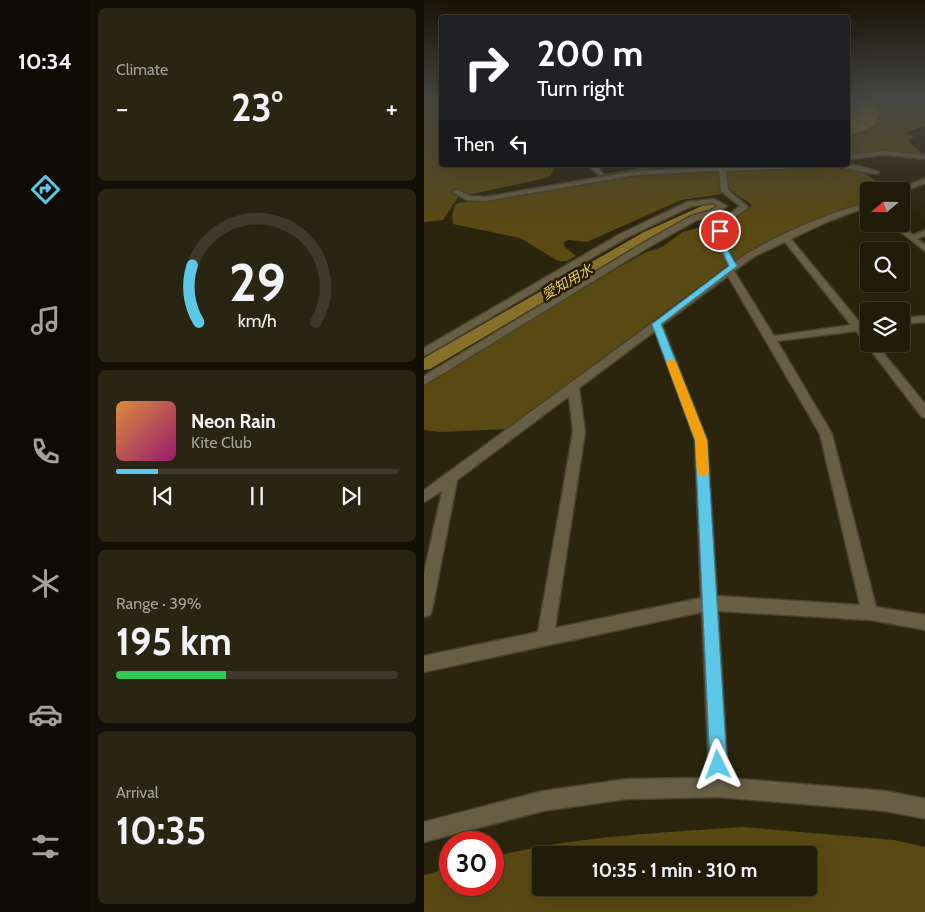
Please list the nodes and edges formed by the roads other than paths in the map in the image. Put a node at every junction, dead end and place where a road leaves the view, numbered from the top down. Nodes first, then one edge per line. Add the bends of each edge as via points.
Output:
1 (850, 157) edge
2 (925, 157) edge
3 (594, 167) edge
4 (640, 167) edge
5 (755, 167) edge
6 (849, 167) edge
7 (722, 168) junction
8 (876, 172) dead end
9 (600, 174) junction
10 (925, 180) edge
11 (910, 186) edge
12 (860, 208) edge
13 (728, 218) junction
14 (672, 232) junction
15 (905, 232) edge
16 (925, 232) edge
17 (786, 238) junction
18 (912, 238) junction
19 (925, 250) edge
20 (731, 268) junction
21 (925, 319) edge
22 (910, 320) edge
23 (860, 322) edge
24 (657, 324) junction
25 (860, 328) edge
26 (772, 339) junction
27 (424, 352) edge
28 (877, 352) edge
29 (424, 381) edge
30 (573, 386) junction
31 (925, 414) edge
32 (451, 477) junction
33 (424, 497) edge
34 (711, 603) junction
35 (424, 610) edge
36 (870, 613) junction
37 (925, 623) edge
38 (545, 638) junction
39 (424, 664) edge
40 (719, 787) junction
41 (925, 809) edge
42 (424, 832) edge

1 - 2 street via 886,153
3 - 9 street
4 - 9 street
5 - 7 street
6 - 8 street
7 - 9 street via 617,175 485,199 470,198 457,192 483,196
7 - 13 street via 725,191 744,207
10 - 11 street
12 - 17 street
13 - 14 street
13 - 20 street via 720,235
14 - 27 street via 723,206 714,201 690,204 658,219
14 - 29 street
15 - 18 street
16 - 18 street
17 - 20 street
17 - 23 street
18 - 19 street
20 - 24 street
20 - 26 street
21 - 22 street
24 - 30 street
24 - 34 street via 701,440
25 - 26 street
26 - 36 street via 826,434
28 - 31 street
30 - 32 street
30 - 38 street via 579,432
32 - 33 street
32 - 35 street
34 - 36 street
34 - 38 street
34 - 40 street
36 - 37 street
38 - 39 street
40 - 41 street via 886,801
40 - 42 street via 627,789 552,800

